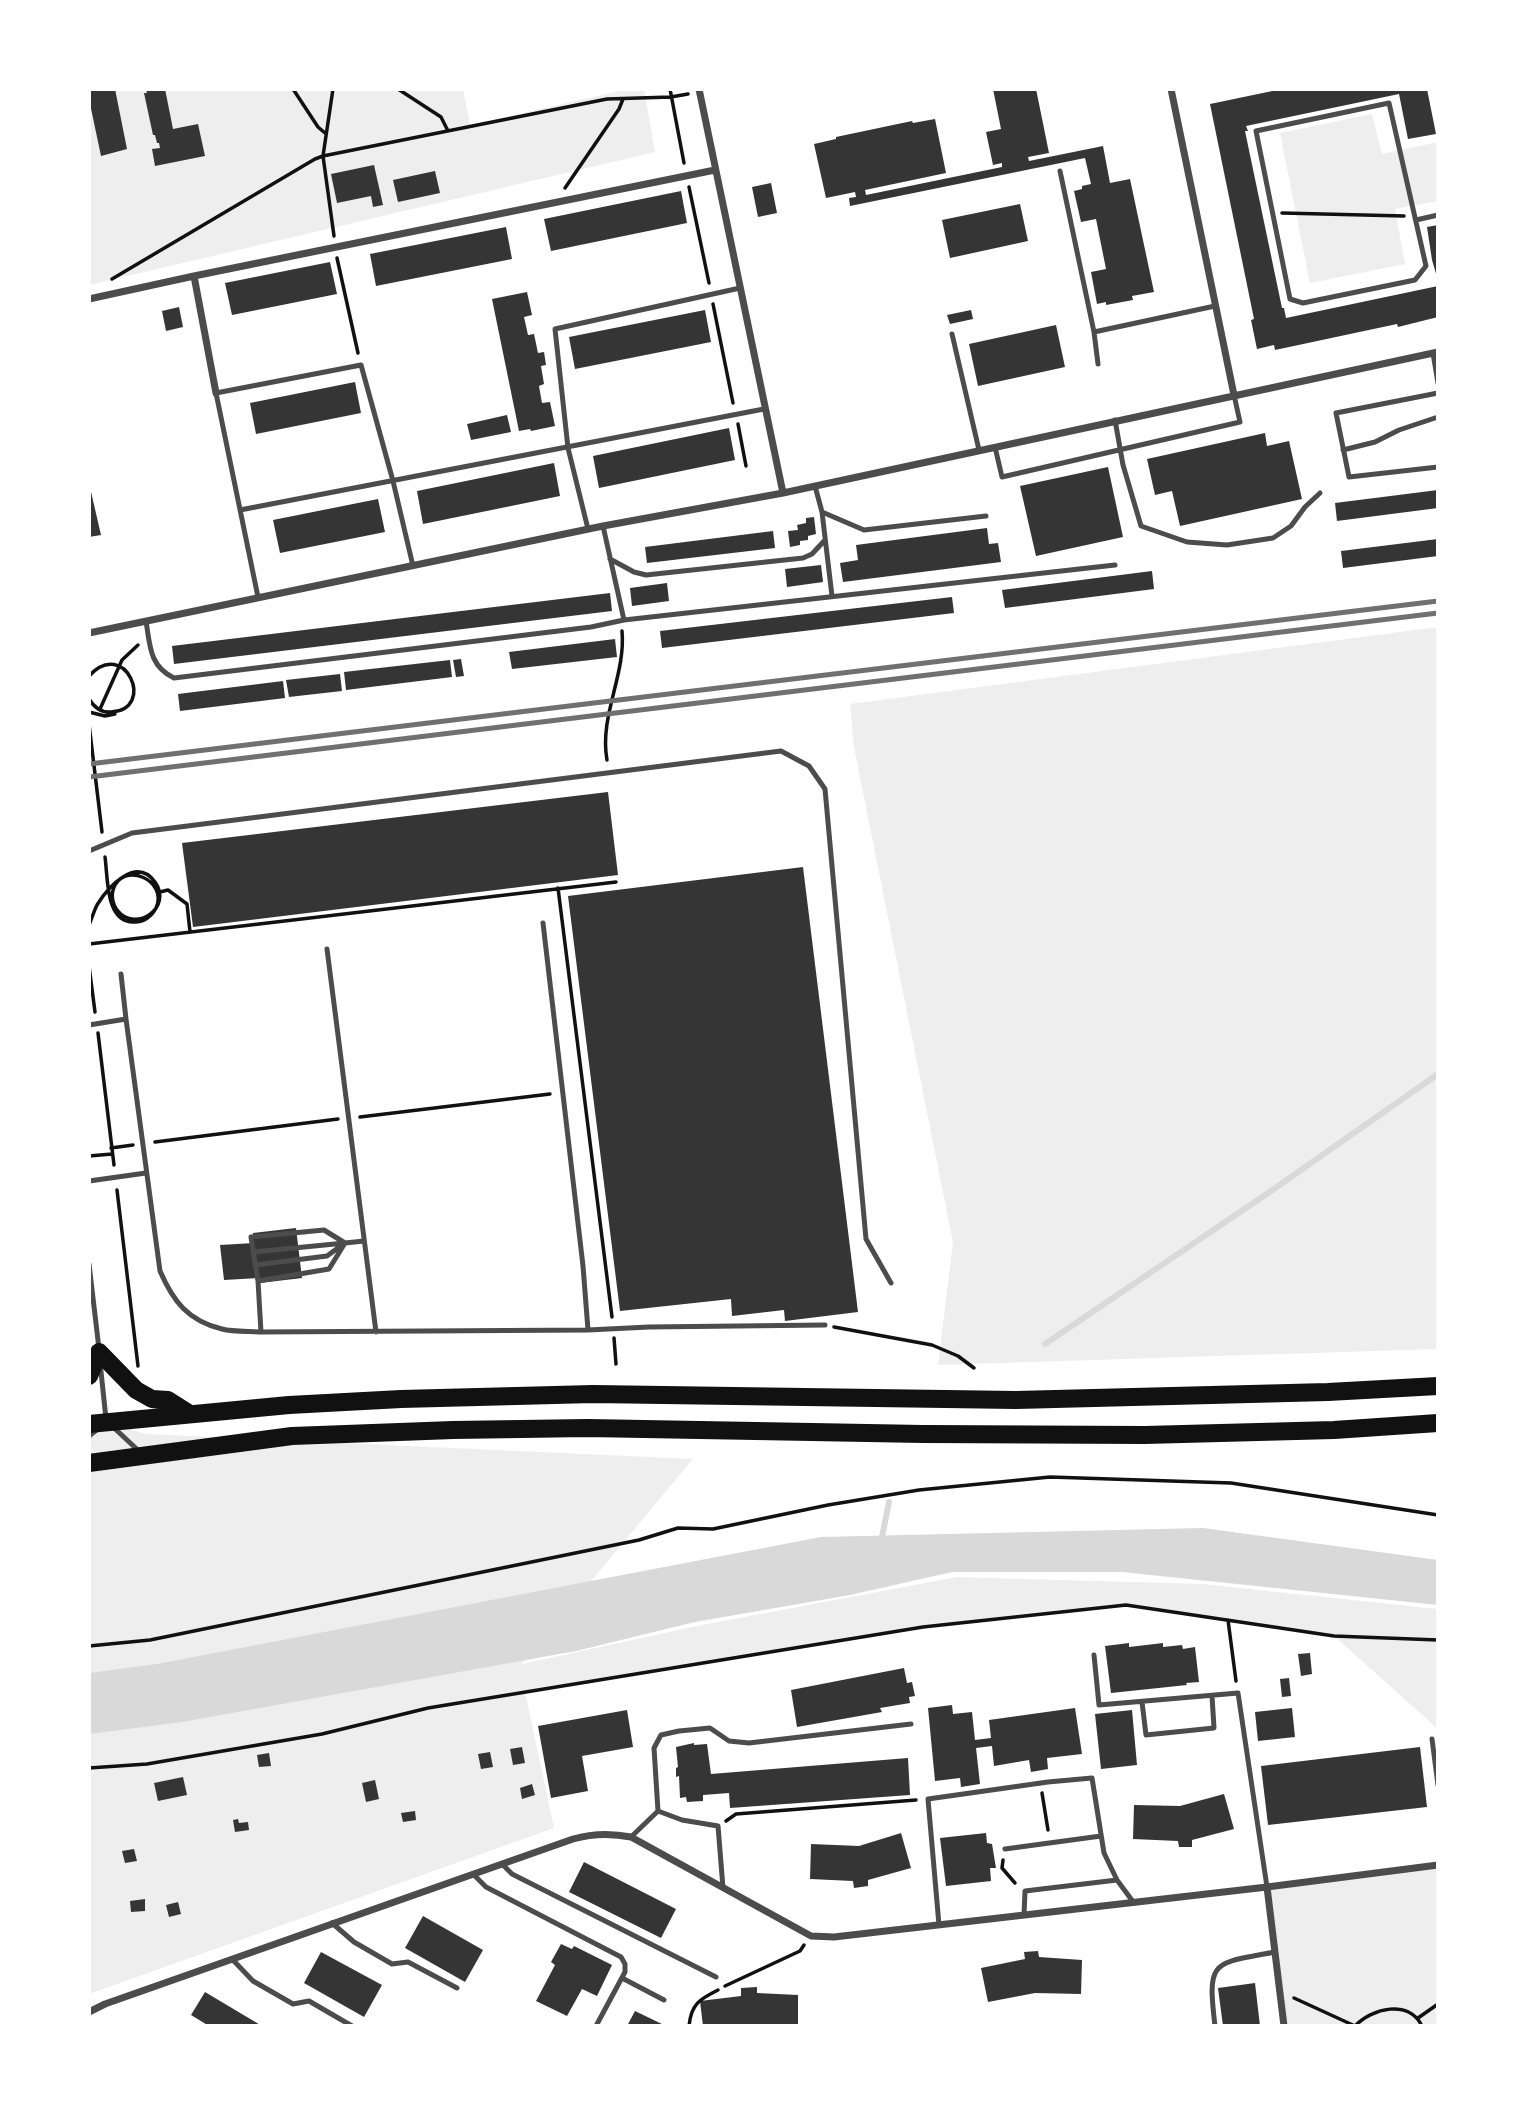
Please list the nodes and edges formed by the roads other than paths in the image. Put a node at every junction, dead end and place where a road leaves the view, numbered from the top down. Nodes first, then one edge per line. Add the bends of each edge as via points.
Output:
1 (699, 89) edge
2 (1171, 89) edge
3 (715, 170) junction
4 (1060, 171) dead end
5 (1438, 215) edge
6 (1415, 218) junction
7 (194, 276) junction
8 (740, 288) junction
9 (89, 299) edge
10 (1215, 306) junction
11 (1094, 332) junction
12 (952, 334) dead end
13 (1436, 352) edge
14 (1098, 364) dead end
15 (1438, 383) edge
16 (216, 393) junction
17 (1438, 393) edge
18 (1234, 395) junction
19 (764, 409) junction
20 (1438, 418) edge
21 (1115, 420) junction
22 (568, 447) junction
23 (995, 447) junction
24 (1121, 449) junction
25 (979, 450) junction
26 (1343, 450) junction
27 (1438, 467) edge
28 (393, 481) junction
29 (815, 485) junction
30 (783, 493) junction
31 (1320, 493) dead end
32 (240, 510) junction
33 (822, 512) junction
34 (986, 516) dead end
35 (603, 526) junction
36 (588, 529) junction
37 (825, 540) junction
38 (610, 559) junction
39 (1115, 565) dead end
40 (413, 567) junction
41 (832, 596) junction
42 (258, 597) junction
43 (624, 620) junction
44 (146, 621) junction
45 (89, 633) edge
46 (89, 852) edge
47 (543, 923) dead end
48 (327, 949) dead end
49 (121, 974) dead end
50 (126, 1020) junction
51 (89, 1026) edge
52 (146, 1173) junction
53 (89, 1181) edge
54 (364, 1241) junction
55 (345, 1243) junction
56 (253, 1251) junction
57 (89, 1264) edge
58 (255, 1265) junction
59 (258, 1281) junction
60 (891, 1283) dead end
61 (825, 1325) road end
62 (588, 1330) junction
63 (261, 1332) junction
64 (376, 1332) junction
65 (99, 1352) junction
66 (89, 1376) edge
67 (1438, 1386) edge
68 (190, 1414) junction
69 (98, 1423) edge
70 (1438, 1423) edge
71 (89, 1436) edge
72 (143, 1455) junction
73 (89, 1463) edge
74 (1094, 1655) dead end
75 (1212, 1696) junction
76 (1142, 1702) junction
77 (911, 1724) dead end
78 (1432, 1739) dead end
79 (1438, 1785) edge
80 (658, 1811) junction
81 (1101, 1836) junction
82 (631, 1837) junction
83 (1005, 1849) road end
84 (502, 1864) junction
85 (1438, 1865) edge
86 (474, 1874) junction
87 (1117, 1880) junction
88 (1267, 1887) junction
89 (723, 1888) junction
90 (1134, 1903) junction
91 (1024, 1915) junction
92 (332, 1923) junction
93 (939, 1925) junction
94 (1275, 1952) junction
95 (232, 1959) junction
96 (716, 1977) dead end
97 (622, 1978) junction
98 (457, 1988) dead end
99 (664, 2000) dead end
100 (89, 2012) edge
101 (352, 2026) edge
102 (596, 2026) edge
103 (1215, 2026) edge
104 (1284, 2026) edge

1 - 3 street
2 - 10 street
3 - 7 street
3 - 8 street
4 - 11 lane
5 - 6 lane
6 - 6 lane via 1426,266 1415,280 1303,303 1290,299 1256,131 1389,103
7 - 9 street
7 - 16 street
8 - 19 street
8 - 22 lane via 555,329
10 - 11 lane
10 - 18 street
11 - 14 lane
12 - 25 lane
13 - 15 lane
13 - 18 street
16 - 28 lane via 361,365
16 - 32 lane
17 - 26 lane via 1336,413
18 - 21 street
18 - 24 lane via 1240,422
19 - 22 lane
19 - 30 street
20 - 26 lane
21 - 23 street
21 - 24 lane
22 - 28 lane
22 - 36 lane
23 - 24 lane via 1002,477
23 - 25 street
24 - 31 lane via 1141,526 1187,542 1227,545 1273,538 1291,526
25 - 29 street
26 - 27 lane via 1349,477
28 - 32 lane
28 - 40 lane
29 - 30 street
29 - 33 lane
30 - 35 street
32 - 42 lane
33 - 34 lane via 864,530
33 - 37 lane
35 - 36 street
35 - 38 lane
36 - 40 street
37 - 38 lane via 803,558 646,575
37 - 41 lane
38 - 43 lane
39 - 41 lane
40 - 42 street
41 - 43 lane
42 - 44 street
43 - 44 lane via 174,678 156,663
44 - 45 street
46 - 60 lane via 132,833 781,751 809,766 825,789 866,1239
47 - 62 lane
48 - 54 lane
49 - 50 lane
50 - 51 lane
50 - 52 lane
52 - 53 lane
52 - 63 lane via 160,1271 175,1301 196,1318 222,1329
54 - 55 lane
54 - 64 lane
55 - 56 lane
55 - 56 lane via 324,1230 251,1237
55 - 58 lane via 327,1256
55 - 59 lane via 329,1269
56 - 58 lane
57 - 65 lane
58 - 59 lane
59 - 63 lane
61 - 62 lane
62 - 64 lane
63 - 64 lane
65 - 66 main road
65 - 68 main road via 136,1390 152,1399 168,1400
65 - 69 lane
67 - 68 main road via 1016,1400 593,1394 401,1399
68 - 69 main road
69 - 71 lane
69 - 72 lane
70 - 72 main road via 1145,1435 467,1430 292,1436
72 - 73 main road
74 - 76 lane via 1099,1705
75 - 76 lane
75 - 76 lane via 1214,1728 1146,1735
75 - 88 lane via 1238,1693
77 - 80 lane via 749,1743 729,1741 710,1728 661,1735 654,1748
78 - 79 lane
80 - 82 lane
80 - 89 lane via 718,1826
81 - 83 lane
81 - 87 lane
81 - 93 lane via 1092,1778 928,1799
82 - 84 street via 592,1834
82 - 89 street
84 - 86 street
84 - 96 lane via 512,1874
85 - 88 street
86 - 92 street
86 - 97 lane via 486,1887 621,1956 625,1964
87 - 90 lane
87 - 91 lane via 1025,1891
88 - 90 street
88 - 94 street
89 - 93 street via 811,1936
90 - 91 street
91 - 93 street
92 - 95 street
92 - 98 lane via 392,1964 408,1962
94 - 103 lane via 1223,1963 1215,1971 1211,1979
94 - 104 street
95 - 100 street
95 - 101 lane via 253,1981 293,2004 309,2001
97 - 99 lane
97 - 102 lane

